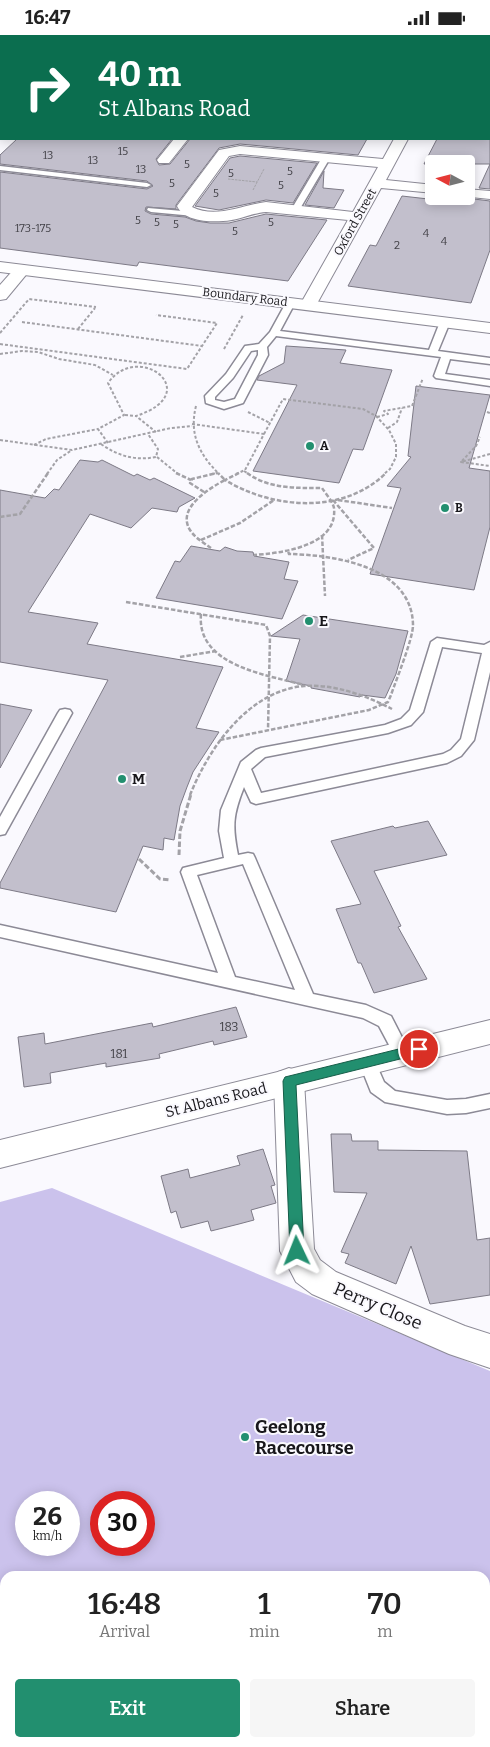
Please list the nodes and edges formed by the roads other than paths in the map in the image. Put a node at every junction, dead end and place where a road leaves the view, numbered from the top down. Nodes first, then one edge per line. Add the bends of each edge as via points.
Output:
1 (180, 140) edge
2 (400, 140) edge
3 (326, 159) junction
4 (164, 160) dead end
5 (388, 164) junction
6 (0, 168) edge
7 (377, 183) junction
8 (147, 185) dead end
9 (425, 188) edge
10 (475, 194) edge
11 (490, 195) edge
12 (151, 210) dead end
13 (295, 210) junction
14 (194, 214) junction
15 (358, 217) junction
16 (0, 267) edge
17 (22, 270) junction
18 (0, 295) edge
19 (290, 303) junction
20 (308, 305) junction
21 (445, 322) junction
22 (490, 328) edge
23 (274, 333) junction
24 (262, 347) junction
25 (432, 354) junction
26 (446, 356) junction
27 (490, 361) edge
28 (490, 383) edge
29 (490, 648) edge
30 (66, 713) dead end
31 (244, 768) junction
32 (0, 831) edge
33 (232, 861) junction
34 (0, 931) edge
35 (230, 982) junction
36 (307, 999) junction
37 (490, 1031) edge
38 (402, 1053) junction
39 (367, 1062) junction
40 (289, 1081) junction
41 (490, 1101) edge
42 (0, 1154) edge
43 (490, 1351) edge

1 - 4 street
2 - 5 street, Oxford Street
3 - 5 street
3 - 13 lane
3 - 14 street via 228,151 184,206
5 - 7 street, Oxford Street
6 - 8 lane
7 - 9 street
7 - 15 street, Oxford Street
10 - 11 street
12 - 14 lane
13 - 14 street via 259,207 224,217
13 - 15 street
15 - 20 street, Oxford Street
16 - 17 street, Boundary Road
17 - 18 street
17 - 19 street, Boundary Road
19 - 20 street, Boundary Road
19 - 23 lane
20 - 21 street, Boundary Road
21 - 22 street, Boundary Road
21 - 25 lane
23 - 24 lane
23 - 25 lane
24 - 24 lane via 264,354 239,401 223,406 210,401 210,395 230,376 248,348
25 - 26 lane
26 - 27 lane
26 - 28 lane via 439,376
29 - 31 lane via 437,642 417,709 406,722 388,729 261,753
29 - 31 lane via 467,739 462,748 447,758 256,799
30 - 32 lane
31 - 33 lane via 226,823
33 - 35 lane via 188,872
33 - 36 lane via 248,858
34 - 35 lane
35 - 36 lane
36 - 38 lane via 382,1018
37 - 38 street, St Albans Road
38 - 39 street, St Albans Road
39 - 40 street, St Albans Road
39 - 41 lane via 377,1087 391,1097 447,1107
40 - 42 street, St Albans Road
40 - 43 street, Perry Close via 297,1251 308,1271 324,1283

